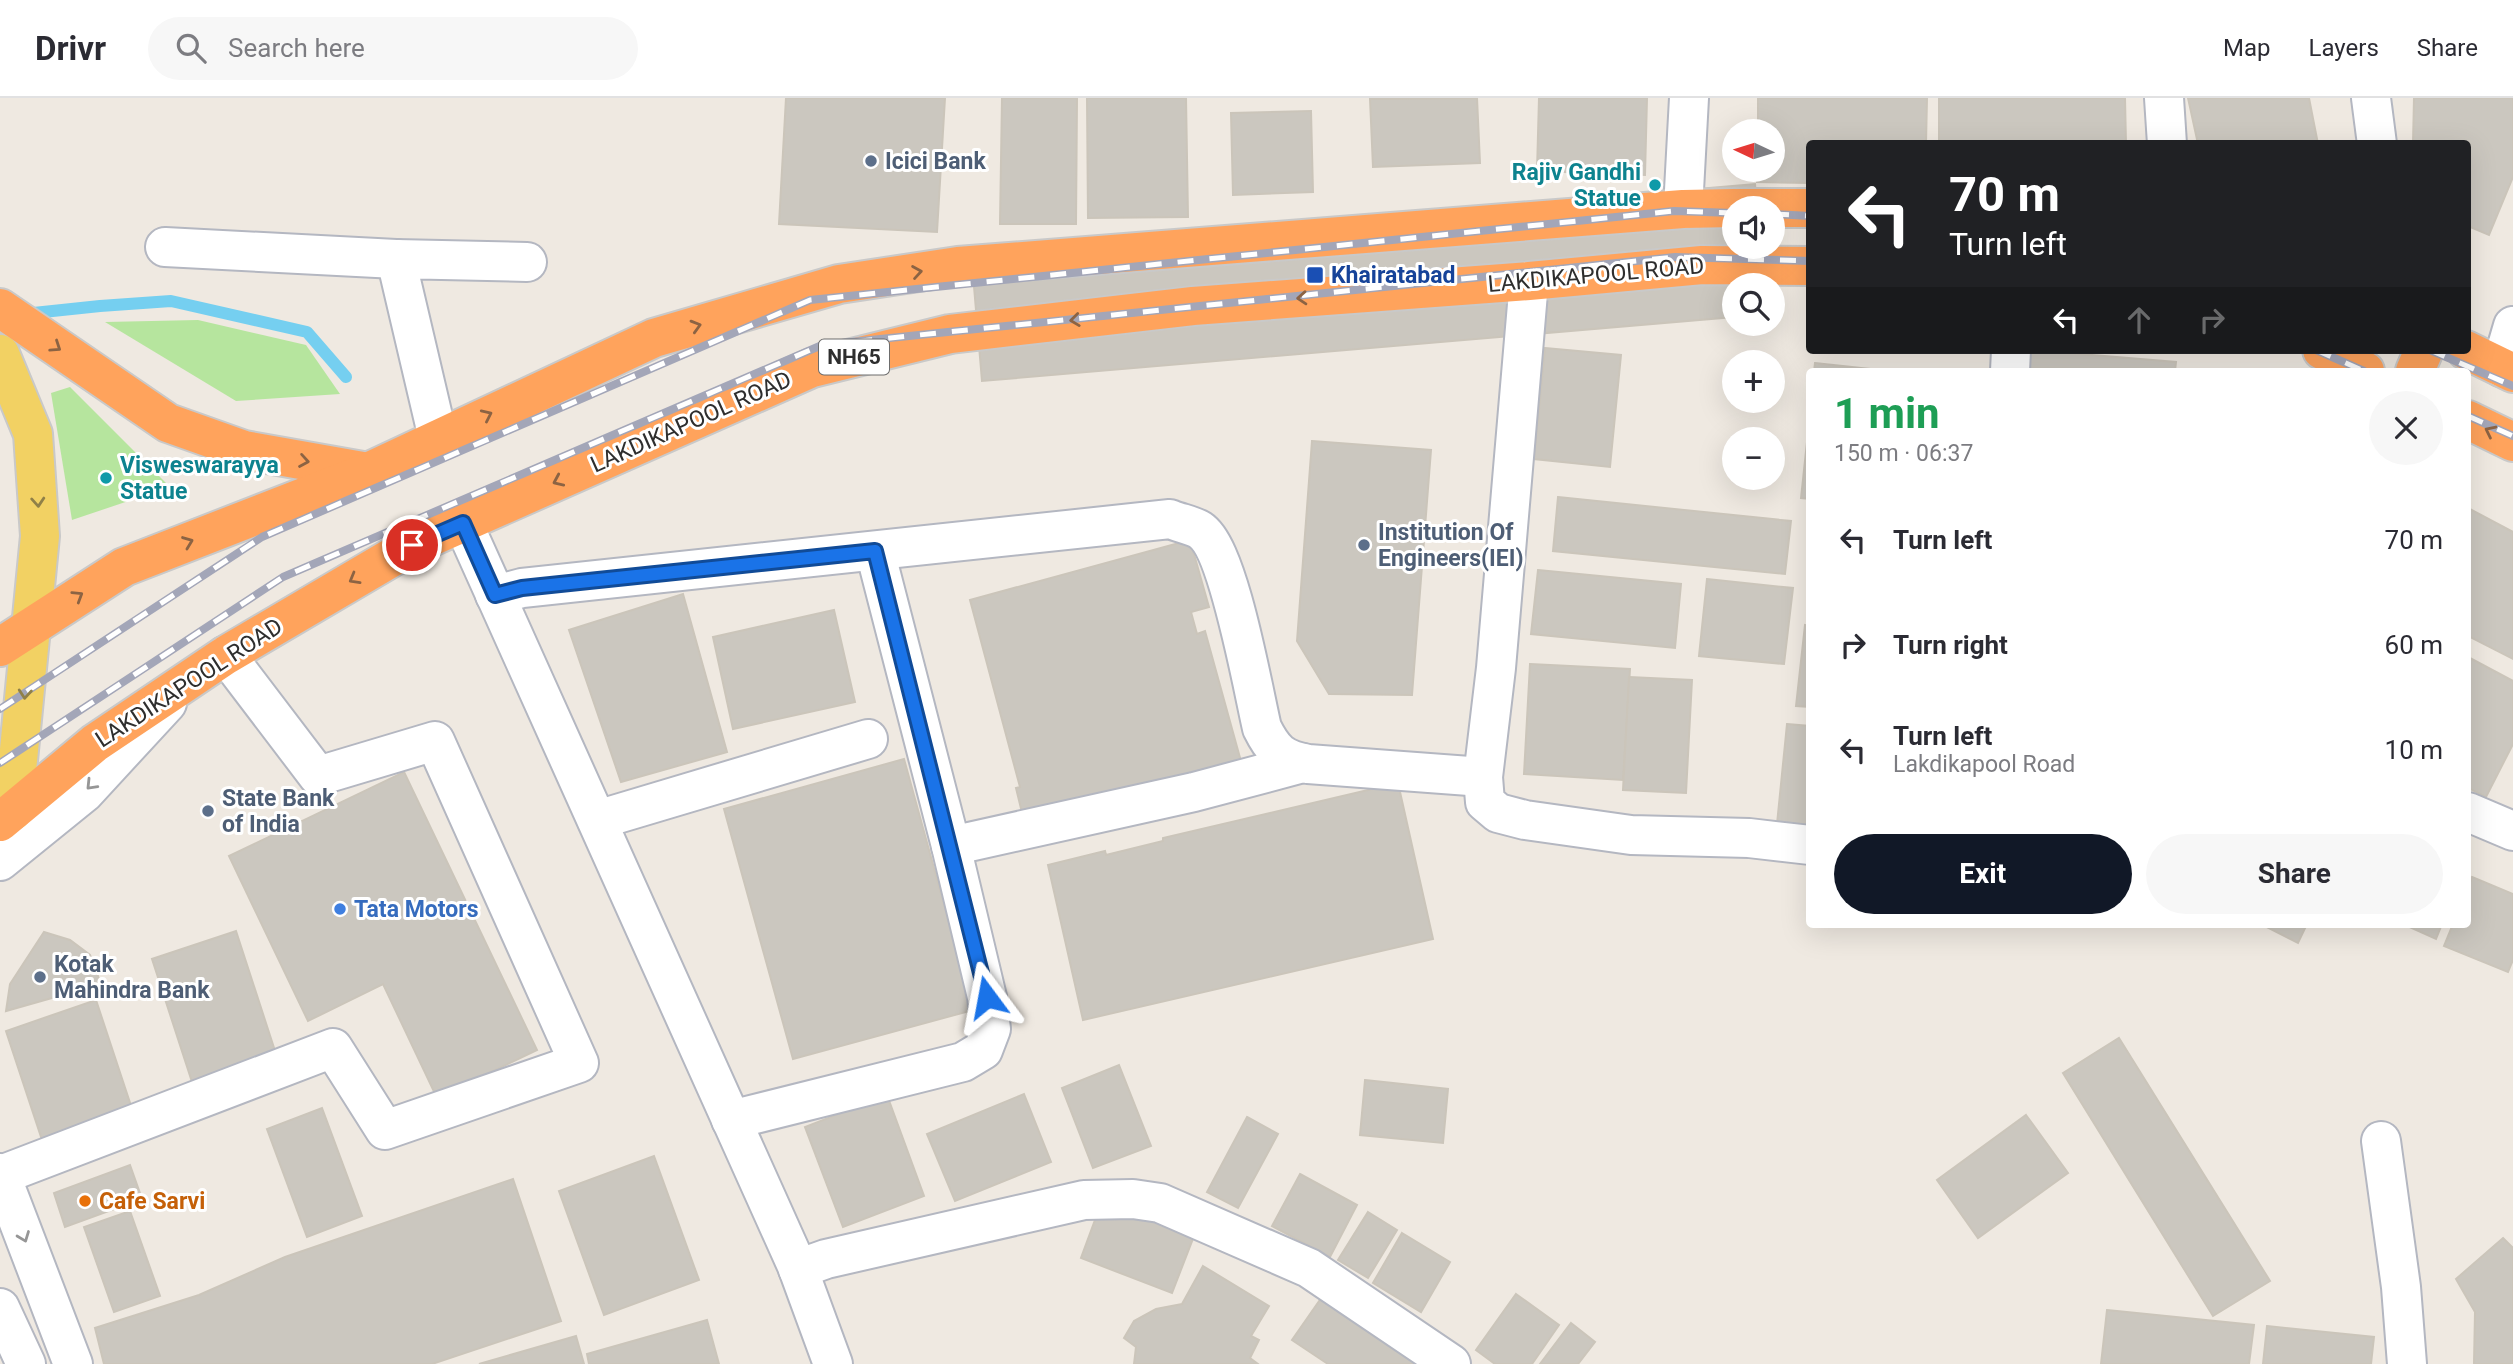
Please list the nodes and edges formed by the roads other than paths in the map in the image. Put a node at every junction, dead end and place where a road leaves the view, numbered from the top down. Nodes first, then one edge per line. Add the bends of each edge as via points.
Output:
1 (1689, 98) edge
2 (2164, 98) edge
3 (2371, 98) edge
4 (2166, 140) edge
5 (2376, 140) edge
6 (1722, 208) edge
7 (1785, 208) edge
8 (1806, 208) edge
9 (1683, 209) junction
10 (165, 247) dead end
11 (396, 259) junction
12 (527, 262) dead end
13 (1806, 266) edge
14 (1529, 281) junction
15 (0, 308) edge
16 (2513, 326) edge
17 (2330, 354) edge
18 (0, 355) edge
19 (2485, 365) edge
20 (2359, 368) edge
21 (2471, 421) edge
22 (438, 438) junction
23 (2513, 442) edge
24 (368, 472) junction
25 (463, 523) junction
26 (875, 551) junction
27 (495, 595) junction
28 (31, 626) junction
29 (0, 647) edge
30 (226, 655) junction
31 (187, 681) junction
32 (868, 739) dead end
33 (1303, 763) junction
34 (1483, 777) junction
35 (2471, 813) edge
36 (7, 816) edge
37 (597, 820) junction
38 (2513, 831) edge
39 (1806, 845) edge
40 (951, 846) junction
41 (0, 861) edge
42 (731, 1120) junction
43 (2381, 1141) dead end
44 (0, 1174) edge
45 (797, 1269) junction
46 (0, 1308) edge
47 (26, 1364) edge
48 (74, 1364) edge
49 (833, 1364) edge
50 (1451, 1364) edge
51 (2407, 1364) edge

1 - 9 street
2 - 4 street
3 - 5 street
6 - 9 highway
7 - 8 highway
22 -> 9 highway via 654,338 839,284 958,265
10 - 11 street
11 - 12 street
11 - 22 street
13 - 14 highway, LAKDIKAPOOL ROAD / NH65 via 1702,265
14 -> 25 highway, LAKDIKAPOOL ROAD / NH65 via 1193,306 950,334 812,368
14 - 34 street
15 -> 24 highway via 168,424 244,450
16 - 19 street
17 - 20 highway
18 -> 28 main road via 33,434 40,536
23 -> 21 highway
22 - 24 highway
28 -> 24 highway via 124,567
25 - 27 street
25 -> 30 highway, LAKDIKAPOOL ROAD / NH65 via 412,545
26 - 27 street via 522,588
26 - 33 street via 1170,519 1201,530 1215,549 1228,583 1262,728 1270,746 1289,760
26 - 40 street
27 - 37 street
28 - 29 highway
28 -> 36 main road
30 - 31 highway, LAKDIKAPOOL ROAD / NH65
30 - 44 street via 318,776 435,741 579,1063 385,1130 333,1048
31 - 36 highway, LAKDIKAPOOL ROAD / NH65 via 95,743
31 -> 41 street via 84,793
32 - 37 street
33 - 34 street
33 - 40 street
34 - 39 street via 1485,802 1498,813 1525,820 1631,835
35 - 38 street
37 - 42 street
40 - 42 street via 987,997 991,1029 983,1050 963,1062
42 - 45 street
43 - 51 street
44 -> 48 street
45 - 49 street
45 - 50 street via 1084,1199 1133,1199 1160,1203 1309,1268
46 - 47 street

